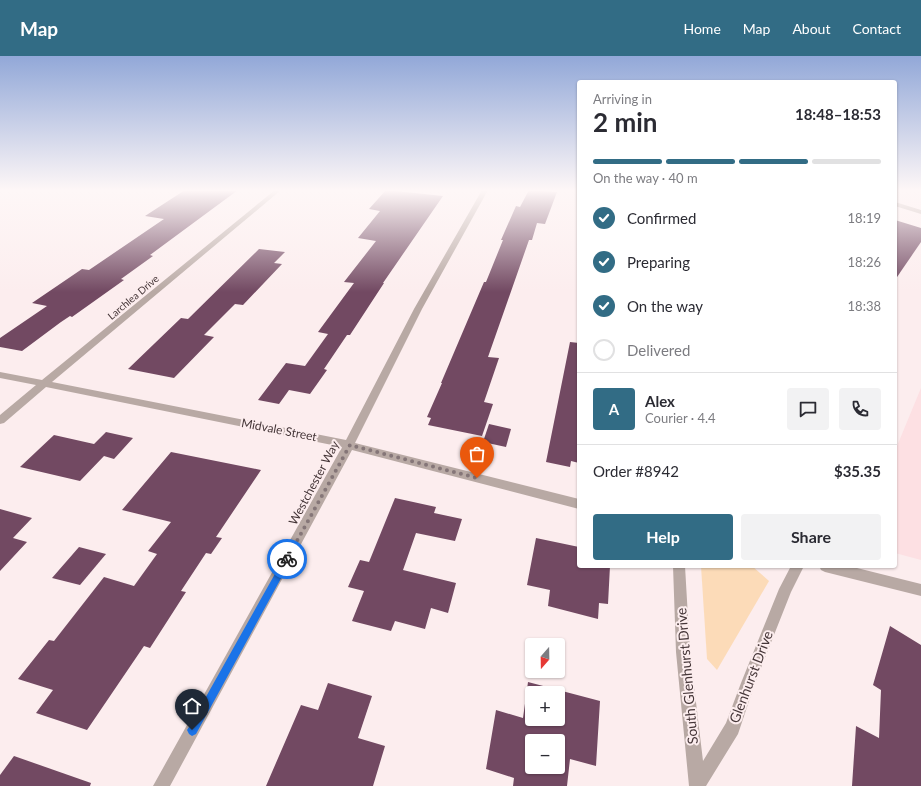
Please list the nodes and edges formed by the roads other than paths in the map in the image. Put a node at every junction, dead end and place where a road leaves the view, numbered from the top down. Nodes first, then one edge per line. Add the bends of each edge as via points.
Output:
1 (237, 224) edge
2 (466, 224) edge
3 (0, 375) edge
4 (43, 384) junction
5 (0, 420) edge
6 (350, 445) junction
7 (577, 503) edge
8 (679, 568) edge
9 (797, 568) edge
10 (833, 568) edge
11 (921, 590) edge
12 (697, 785) edge
13 (161, 786) edge

1 - 4 street, Larchlea Drive
2 - 6 street, Westchester Way via 418,309
3 - 4 street, Midvale Street
4 - 5 street, Larchlea Drive
4 - 6 street, Midvale Street
6 - 7 street, Midvale Street
6 - 13 street, Westchester Way
8 - 12 street, South Glenhurst Drive via 683,652
9 - 12 street, Glenhurst Drive via 786,589 732,728
10 - 11 street

